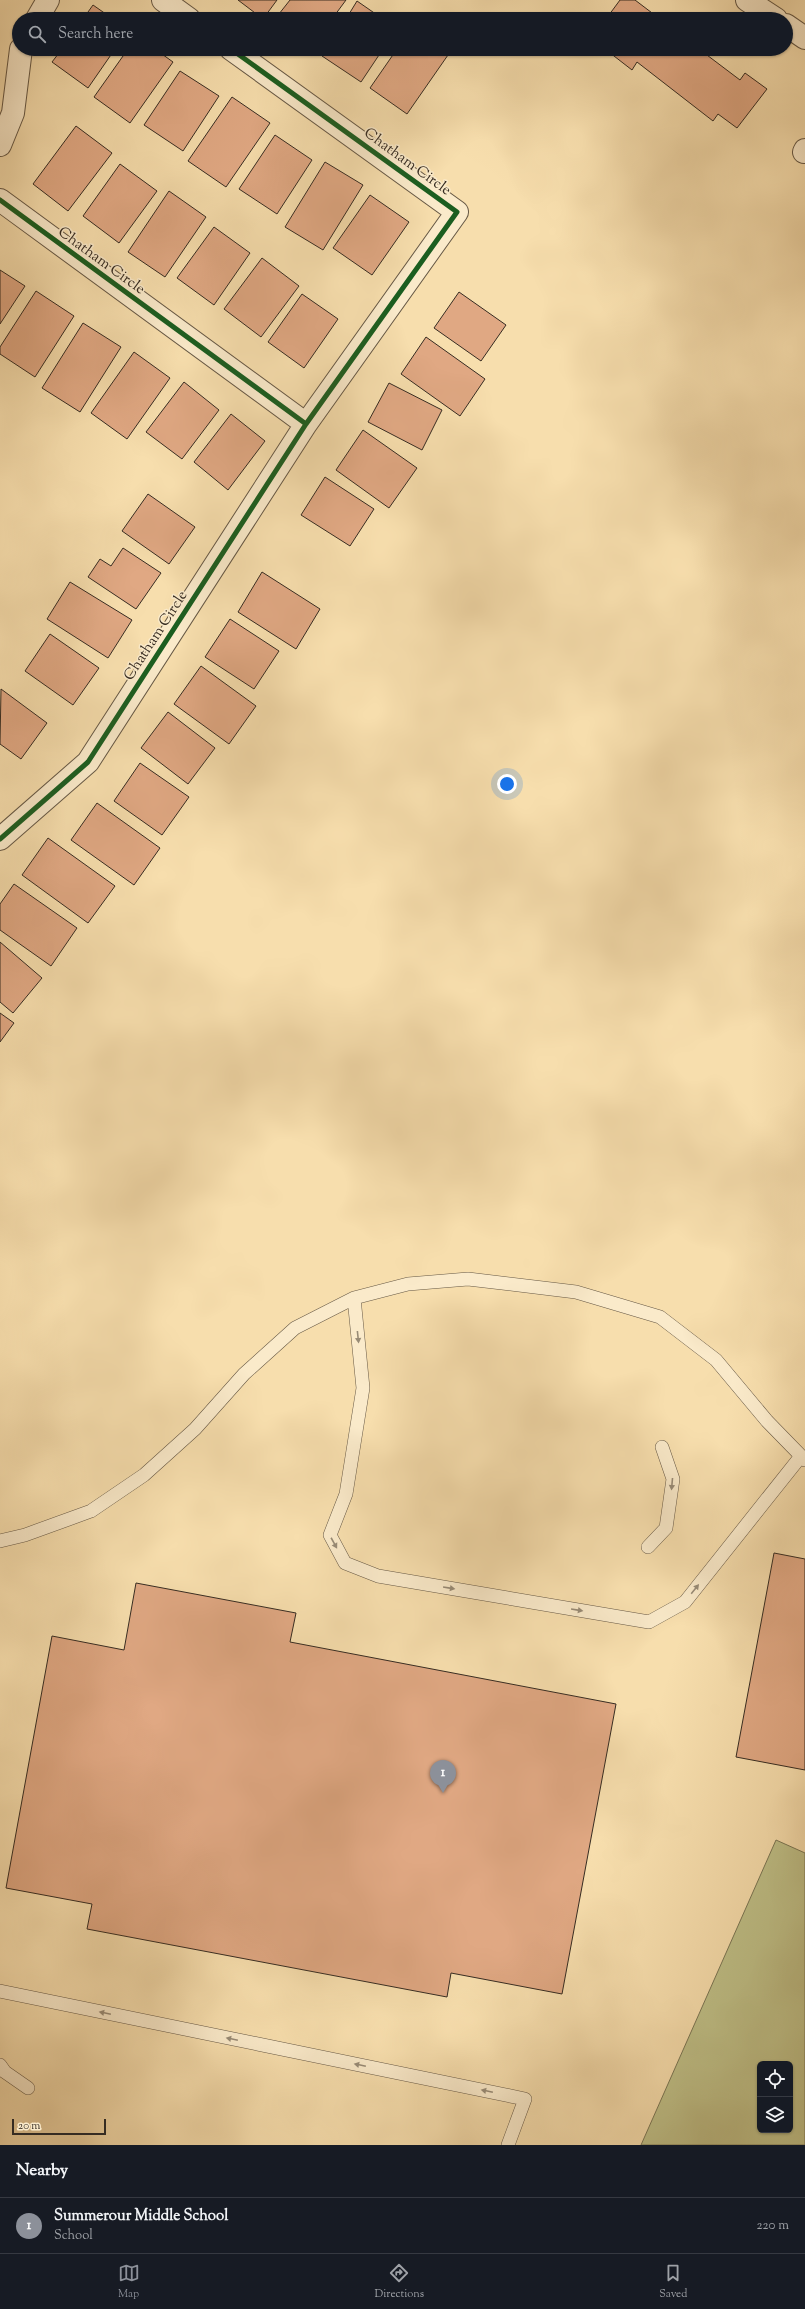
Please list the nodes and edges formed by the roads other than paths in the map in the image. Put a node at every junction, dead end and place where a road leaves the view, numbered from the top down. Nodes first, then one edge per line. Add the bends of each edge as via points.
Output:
1 (48, 0) edge
2 (163, 0) edge
3 (747, 0) edge
4 (41, 12) edge
5 (179, 12) edge
6 (765, 12) edge
7 (793, 30) edge
8 (805, 38) edge
9 (20, 56) edge
10 (241, 56) edge
11 (0, 145) edge
12 (0, 200) edge
13 (306, 424) junction
14 (0, 839) edge
15 (354, 1298) junction
16 (662, 1447) dead end
17 (803, 1458) edge
18 (0, 1541) edge
19 (648, 1547) dead end
20 (0, 1992) edge
21 (0, 2065) edge
22 (28, 2088) dead end
23 (508, 2145) edge

1 - 4 street
2 - 5 street
3 - 6 street
7 - 8 street
9 - 11 street via 13,113
10 - 13 street, Chatham Circle via 457,212
12 - 13 street, Chatham Circle
13 - 14 street, Chatham Circle via 88,762
15 - 17 lane via 408,1284 468,1279 576,1292 660,1317 716,1360 766,1421
15 -> 17 lane via 363,1388 346,1494 330,1535 345,1563 378,1576 649,1622 685,1602
15 - 18 lane via 295,1328 244,1374 195,1429 144,1475 91,1511 25,1535
16 -> 19 lane via 673,1479 666,1528
23 -> 20 lane via 525,2099
21 - 22 lane via 5,2072

